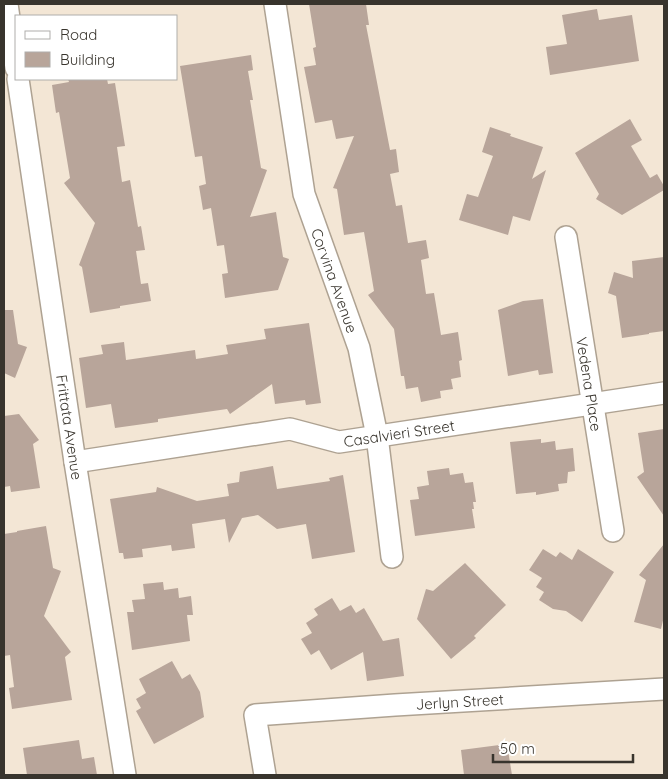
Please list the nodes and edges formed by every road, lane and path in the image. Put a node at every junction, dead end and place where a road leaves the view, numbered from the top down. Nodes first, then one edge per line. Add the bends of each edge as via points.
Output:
1 (7, 4) edge
2 (275, 4) edge
3 (15, 61) edge
4 (18, 80) edge
5 (566, 237) dead end
6 (664, 393) edge
7 (592, 404) junction
8 (377, 436) junction
9 (75, 462) junction
10 (613, 531) dead end
11 (392, 557) dead end
12 (664, 689) edge
13 (125, 775) edge
14 (264, 775) edge

1 - 3 street
2 - 8 street, Corvina Avenue via 304,194 359,348
4 - 9 street, Frittata Avenue
5 - 7 street, Vedena Place
6 - 7 street, Casalvieri Street
7 - 8 street, Casalvieri Street
7 - 10 street, Vedena Place
8 - 9 street, Casalvieri Street via 339,442 290,429
8 - 11 street, Corvina Avenue
9 - 13 street, Frittata Avenue
12 - 14 street, Jerlyn Street via 255,715

